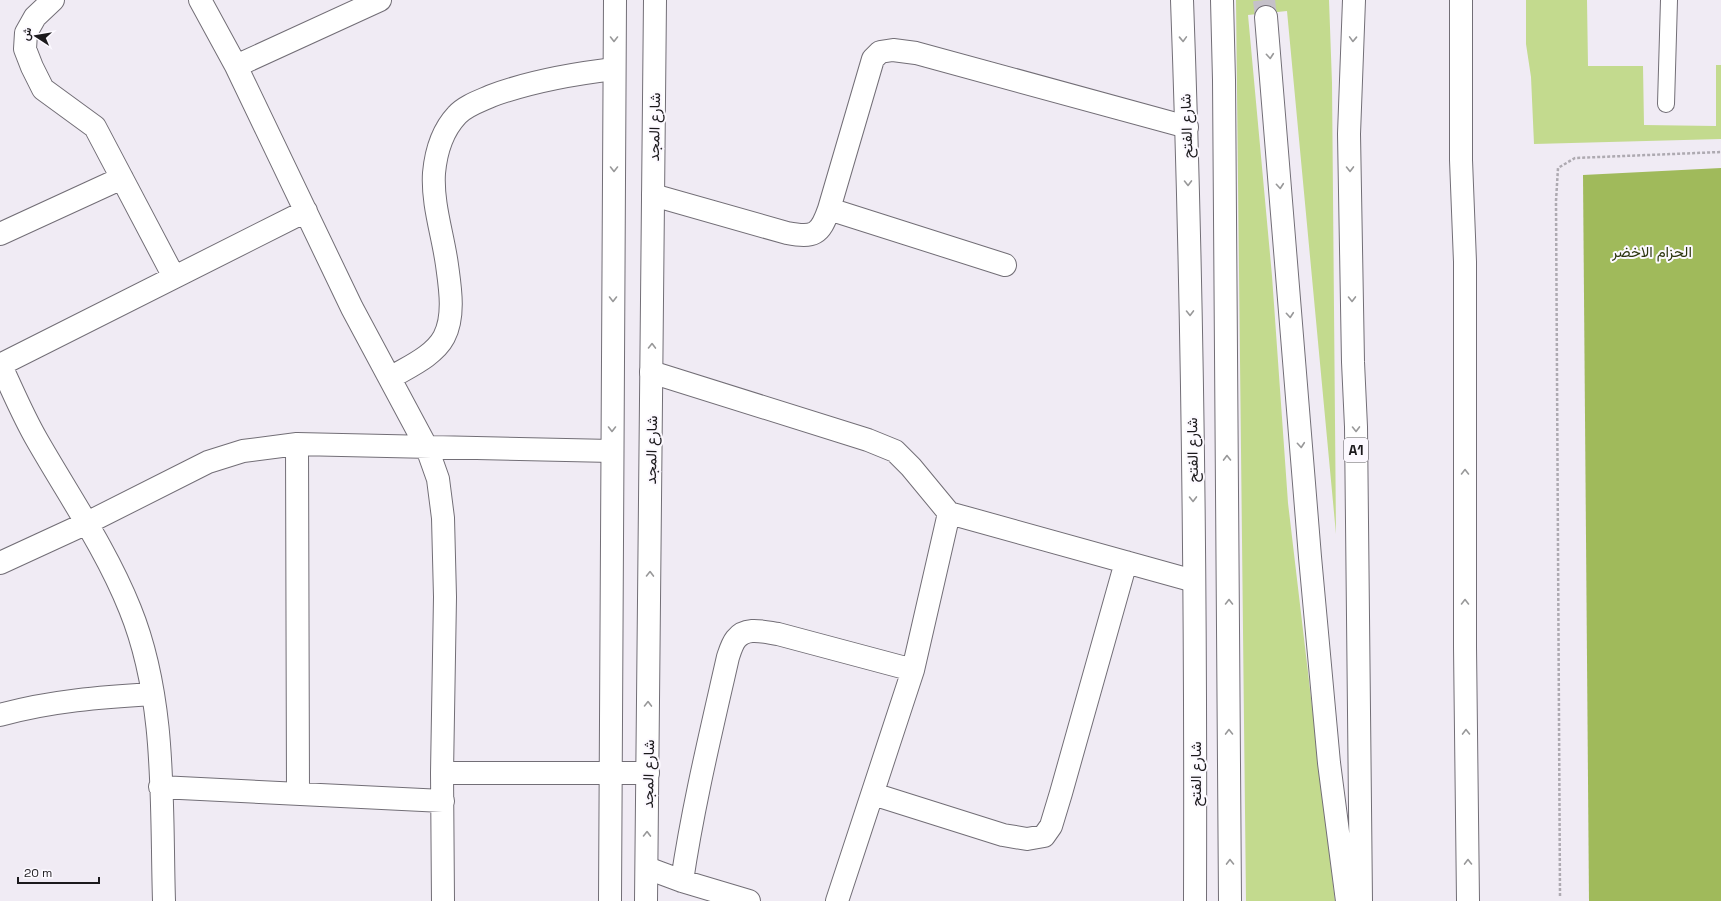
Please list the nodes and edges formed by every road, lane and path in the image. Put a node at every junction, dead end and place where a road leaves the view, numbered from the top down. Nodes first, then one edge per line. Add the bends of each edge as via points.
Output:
1 (53, 0) edge
2 (200, 0) edge
3 (380, 0) edge
4 (615, 0) edge
5 (655, 0) edge
6 (1182, 0) edge
7 (1222, 0) edge
8 (1354, 0) edge
9 (1461, 0) edge
10 (1670, 0) edge
11 (1266, 17) tunnel mouth
12 (236, 66) junction
13 (614, 69) junction
14 (1666, 104) dead end
15 (1187, 126) junction
16 (1721, 152) edge
17 (122, 178) junction
18 (653, 196) junction
19 (829, 209) junction
20 (306, 211) junction
21 (0, 234) edge
22 (1005, 265) dead end
23 (174, 277) junction
24 (0, 365) edge
25 (651, 372) junction
26 (390, 378) junction
27 (297, 444) junction
28 (427, 448) junction
29 (612, 451) junction
30 (949, 512) junction
31 (87, 523) junction
32 (1126, 562) junction
33 (0, 563) edge
34 (1194, 581) junction
35 (913, 670) junction
36 (154, 694) junction
37 (0, 715) edge
38 (611, 772) junction
39 (442, 773) junction
40 (648, 773) junction
41 (160, 787) junction
42 (298, 794) junction
43 (873, 794) junction
44 (443, 801) junction
45 (647, 868) junction
46 (682, 881) junction
47 (1560, 896) dead end
48 (164, 901) edge
49 (443, 901) edge
50 (610, 901) edge
51 (646, 901) edge
52 (750, 901) edge
53 (838, 901) edge
54 (1195, 901) edge
55 (1230, 901) edge
56 (1347, 901) edge
57 (1361, 901) edge
58 (1468, 901) edge

1 - 17 main road via 34,17 26,33 26,49 32,67 43,89 95,127
2 - 12 main road
3 - 12 main road
4 -> 13 main road
5 - 18 main road, شارع المجد
6 -> 15 main road, شارع الفتح
55 -> 7 main road
8 -> 57 main road, A1 via 1349,134 1356,427
58 -> 9 main road
10 - 14 lane
11 -> 56 main road via 1310,557 1329,763
12 - 20 main road
13 - 26 main road via 565,75 515,87 479,101 458,114 445,130 438,148 434,173 436,209 450,293 450,318 445,336 435,350
13 -> 29 main road
15 - 19 main road via 916,53 892,50 880,52 873,60 867,78
15 -> 34 main road, شارع الفتح
16 - 47 path via 1575,158 1558,168 1556,209
17 - 21 main road
17 - 23 main road
18 - 19 main road via 804,236 815,234 823,226
25 -> 18 main road, شارع المجد
19 - 22 main road
20 - 23 main road
20 - 26 main road via 352,308
23 - 24 main road
24 - 31 main road via 36,439
25 - 30 main road via 782,412 895,451
40 -> 25 main road, شارع المجد
26 - 28 main road
27 - 28 main road
27 - 31 main road via 243,451 208,462
27 - 42 main road
28 - 29 main road
28 - 39 main road via 438,479 443,518 445,597
29 - 38 main road
30 - 32 main road
30 - 35 main road
31 - 33 main road
31 - 36 main road via 130,610
32 - 34 main road
32 - 43 main road via 1062,793 1051,826 1044,836 1027,839 1003,835
34 - 54 main road, شارع الفتح
35 - 43 main road
35 - 46 main road via 778,634 757,630 741,634 735,640 728,657 691,827
36 - 37 main road via 111,696 34,706
36 - 41 main road
38 - 39 main road
38 - 40 main road
38 - 50 main road
39 - 44 main road
45 -> 40 main road, شارع المجد
41 - 42 main road
41 - 48 main road
42 - 44 main road
43 - 53 main road
44 - 49 main road
45 - 46 main road
45 - 51 main road, شارع المجد
46 - 52 main road

